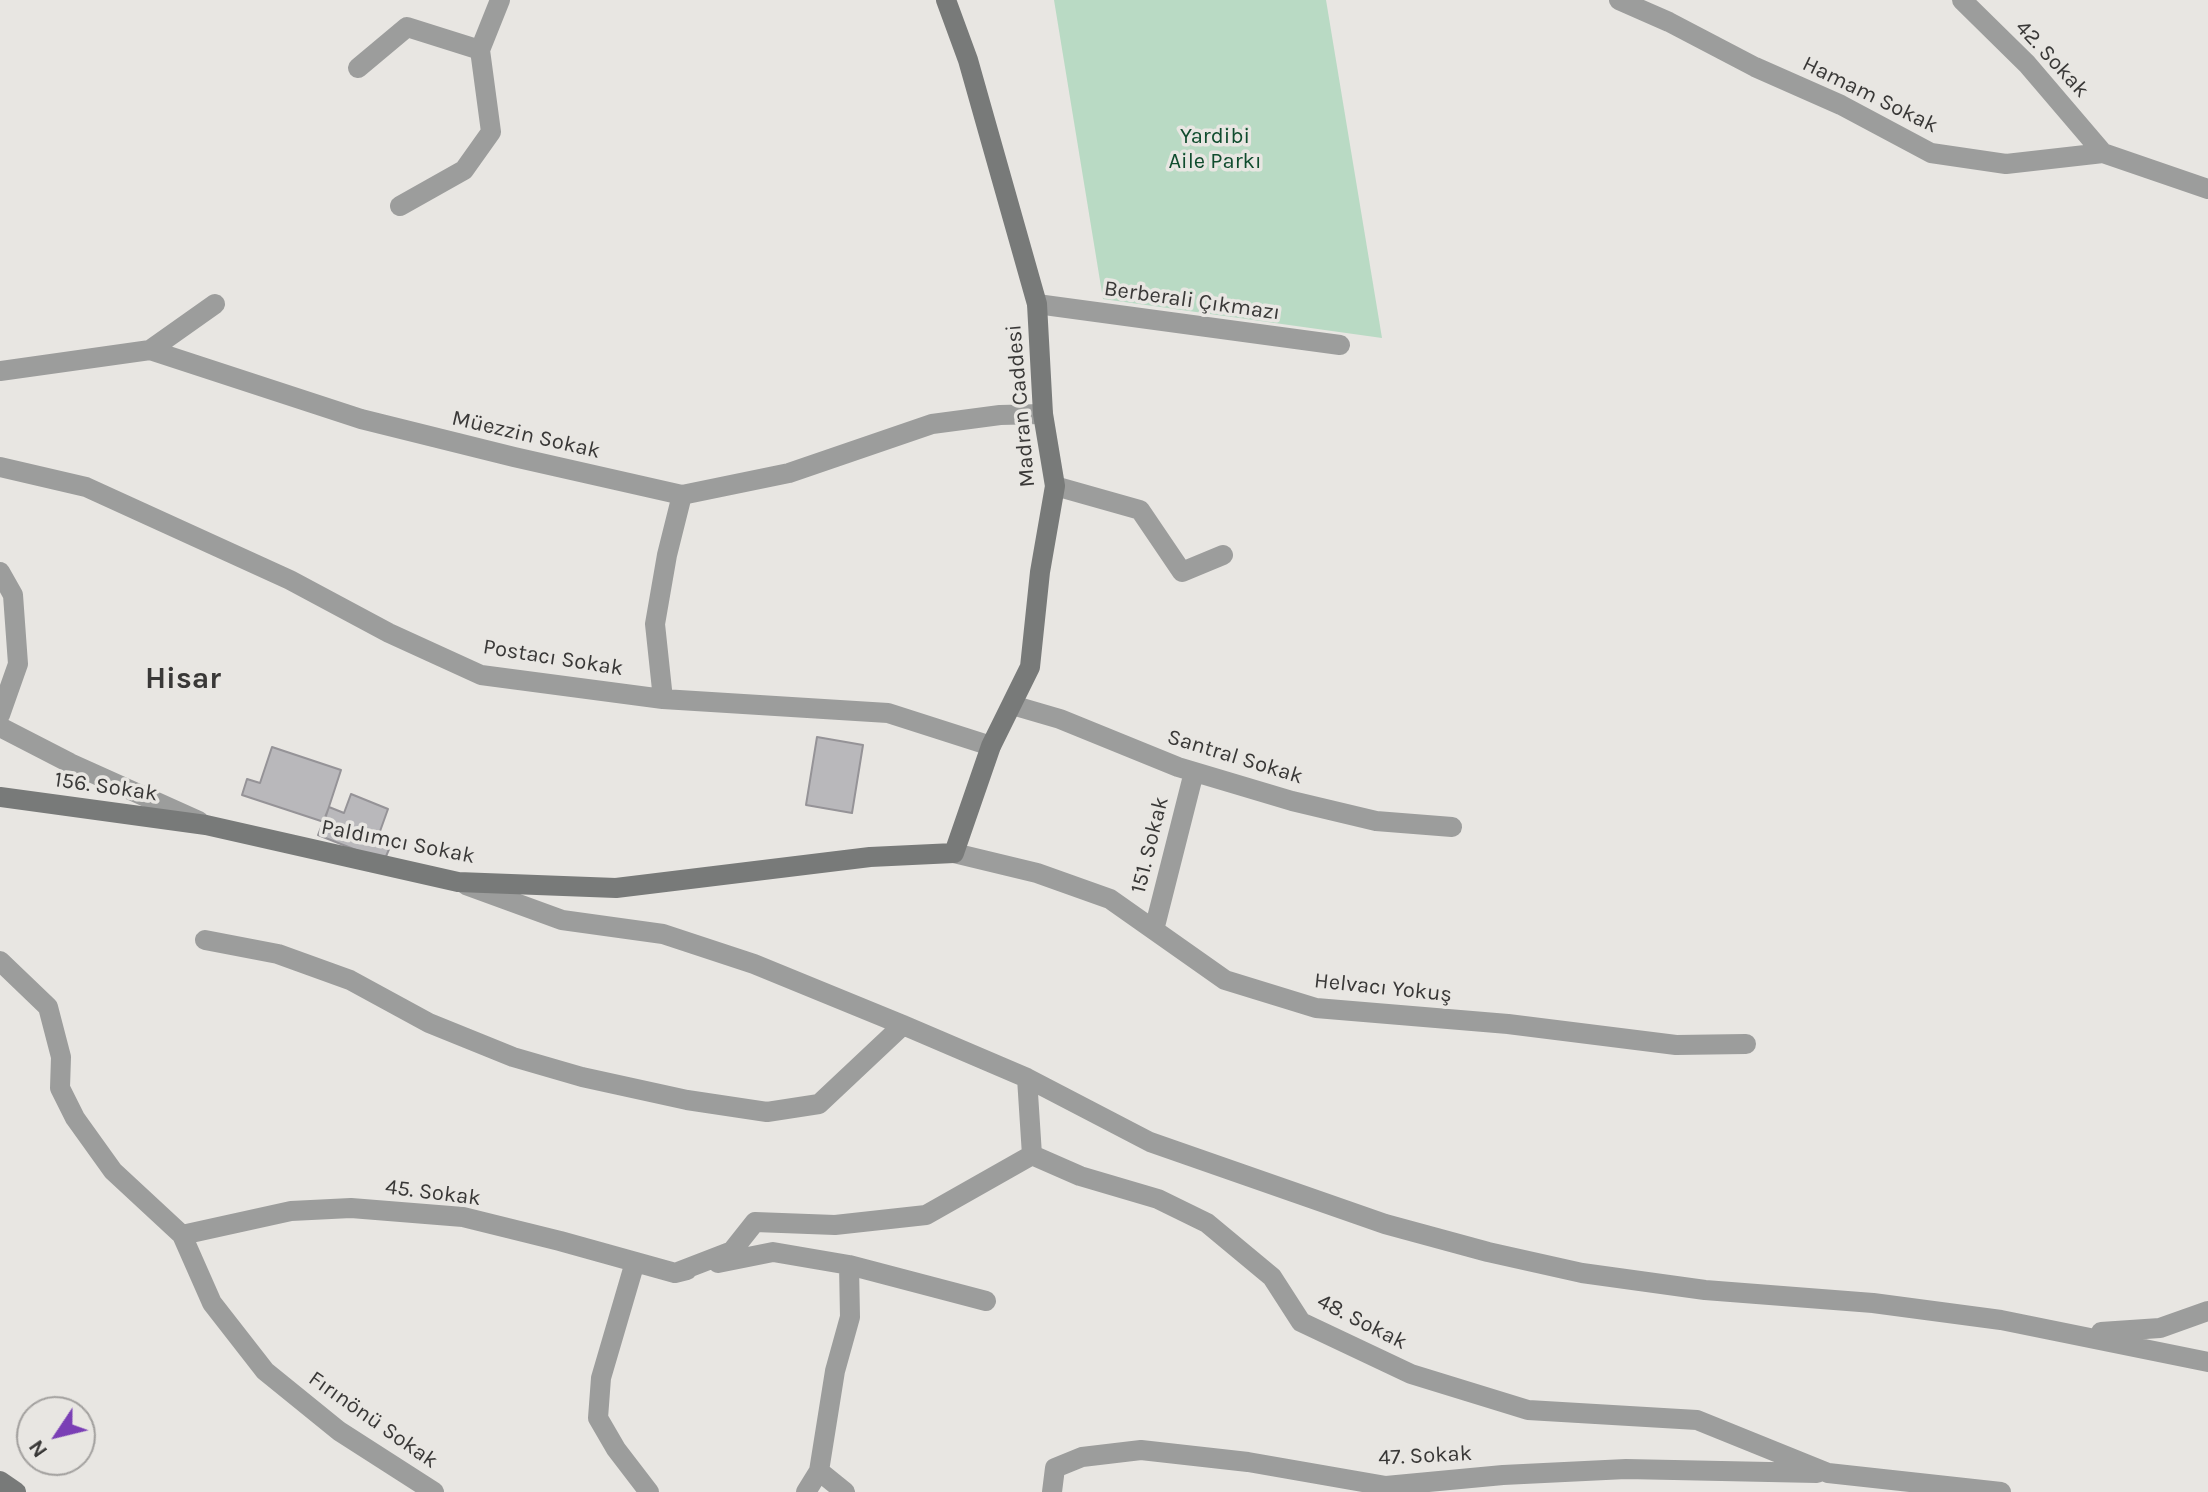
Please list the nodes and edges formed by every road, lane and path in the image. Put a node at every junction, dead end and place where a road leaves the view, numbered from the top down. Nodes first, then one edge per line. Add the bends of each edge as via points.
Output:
1 (500, 0) edge
2 (946, 0) edge
3 (1619, 0) edge
4 (1651, 0) edge
5 (1962, 0) edge
6 (1669, 22) junction
7 (480, 50) junction
8 (358, 68) dead end
9 (2103, 153) junction
10 (2208, 189) edge
11 (400, 206) dead end
12 (215, 304) dead end
13 (1037, 304) junction
14 (1340, 345) dead end
15 (150, 350) junction
16 (0, 371) edge
17 (1043, 414) junction
18 (0, 467) edge
19 (1055, 486) junction
20 (682, 495) junction
21 (1223, 555) dead end
22 (0, 572) edge
23 (663, 699) junction
24 (1012, 705) junction
25 (0, 715) edge
26 (0, 727) edge
27 (991, 746) junction
28 (1194, 772) junction
29 (0, 797) edge
30 (206, 825) junction
31 (1452, 827) dead end
32 (954, 853) junction
33 (458, 882) junction
34 (1154, 930) junction
35 (205, 940) dead end
36 (0, 961) edge
37 (903, 1025) junction
38 (1746, 1044) dead end
39 (1027, 1078) junction
40 (1032, 1155) junction
41 (182, 1235) junction
42 (635, 1262) junction
43 (849, 1265) junction
44 (675, 1273) junction
45 (986, 1301) dead end
46 (2208, 1311) edge
47 (2073, 1334) junction
48 (2208, 1362) edge
49 (819, 1471) junction
50 (1828, 1473) junction
51 (0, 1481) edge
52 (16, 1492) edge
53 (434, 1492) edge
54 (649, 1492) edge
55 (806, 1492) edge
56 (845, 1492) edge
57 (1052, 1492) edge
58 (2001, 1492) edge

1 - 7 street
2 - 13 street, Madran Caddesi
3 - 6 street, Hamam Sokak
4 - 6 street
5 - 9 street, 42. Sokak via 2027,64
6 - 9 street, Hamam Sokak via 1931,153 2006,164
7 - 8 street via 407,27
7 - 11 street via 491,132 464,170
9 - 10 street, Hamam Sokak
12 - 15 street
13 - 14 street, Berberali Çıkmazı
13 - 17 street, Madran Caddesi
15 - 16 street, Müezzin Sokak
15 - 20 street, Müezzin Sokak via 361,419
17 - 19 street, Madran Caddesi
17 - 20 street, Müezzin Sokak via 932,424 789,473
18 - 23 street, Postacı Sokak via 86,487 481,675
19 - 21 street via 1140,510 1182,572
19 - 24 street, Madran Caddesi via 1030,667
20 - 23 street via 655,624
22 - 25 street via 13,595 18,664
23 - 27 street, Postacı Sokak via 888,713
24 - 27 street, Madran Caddesi
24 - 28 street, Santral Sokak
26 - 30 street, Paldımcı Sokak
27 - 32 street, Madran Caddesi
28 - 31 street, Santral Sokak via 1376,821
28 - 34 street, 151. Sokak
29 - 30 street, 156. Sokak
30 - 33 street, Paldımcı Sokak
32 - 33 street, Paldımcı Sokak via 870,857 616,888
32 - 34 street, Helvacı Yokuş via 1037,873 1110,899
33 - 37 street via 562,920 663,934 754,964
34 - 38 street, Helvacı Yokuş via 1225,980 1316,1008 1676,1045
35 - 37 street via 278,954 350,980 429,1023 513,1057 687,1100 767,1112 819,1104
36 - 41 street, Fırınönü Sokak via 48,1007 61,1057 60,1088 75,1118 113,1171
37 - 39 street
39 - 40 street
39 - 47 street via 1150,1142 1385,1224 1488,1252 1674,1286 1873,1303
40 - 44 street via 926,1215 835,1225 755,1222 732,1251
40 - 50 street, 48. Sokak via 1080,1176 1158,1199 1207,1223 1272,1277 1301,1322 1411,1374 1528,1410 1697,1420
41 - 42 street, 45. Sokak via 291,1211 351,1208 463,1217
41 - 53 street, Fırınönü Sokak via 212,1303 265,1371 339,1431
42 - 44 street, 45. Sokak
42 - 54 street via 601,1378 598,1418
43 - 44 street via 773,1252
43 - 45 street
43 - 49 street via 850,1317 835,1371
46 - 47 street via 2160,1328
47 - 48 street
49 - 55 street
49 - 56 street
50 - 57 street, 47. Sokak via 1626,1469 1386,1486 1141,1450 1082,1457 1055,1468
50 - 58 street, 48. Sokak
51 - 52 street

